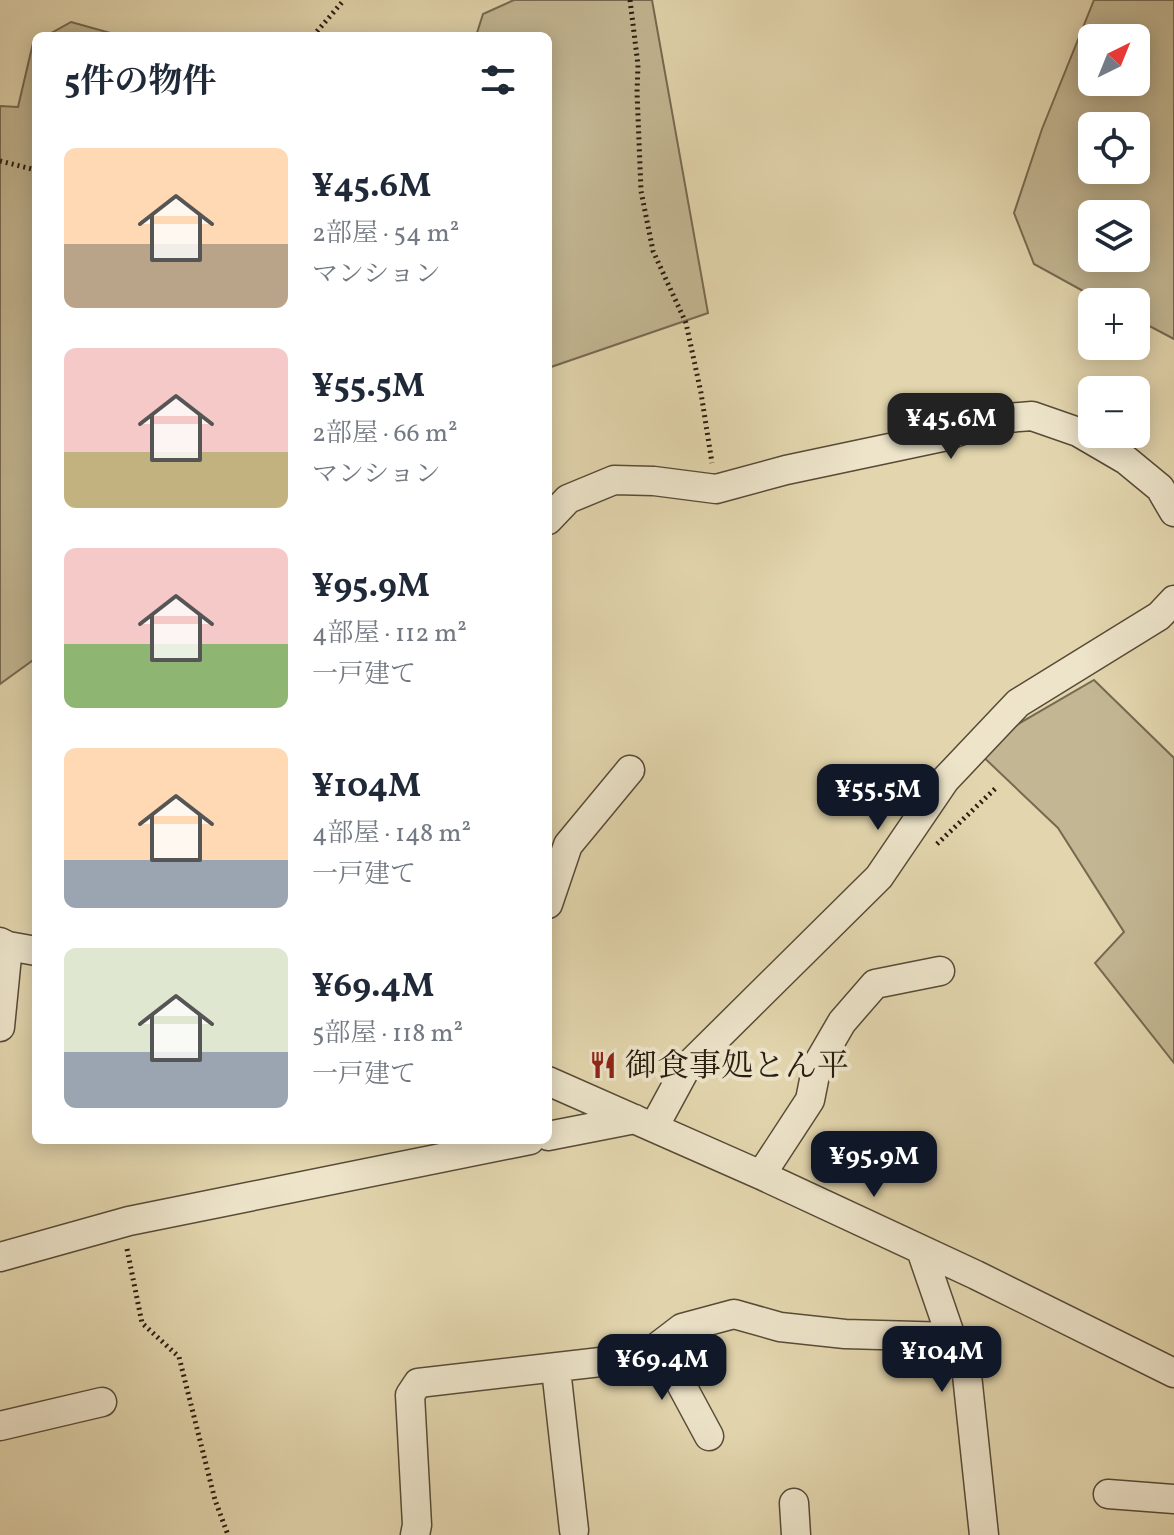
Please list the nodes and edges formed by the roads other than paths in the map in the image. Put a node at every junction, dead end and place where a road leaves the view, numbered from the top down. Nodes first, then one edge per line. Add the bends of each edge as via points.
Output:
1 (1174, 512) edge
2 (552, 516) edge
3 (1174, 600) edge
4 (630, 770) dead end
5 (552, 892) edge
6 (4, 944) edge
7 (32, 950) edge
8 (940, 971) dead end
9 (0, 1027) edge
10 (552, 1083) edge
11 (645, 1123) junction
12 (552, 1135) edge
13 (510, 1144) edge
14 (761, 1175) junction
15 (921, 1250) junction
16 (0, 1257) edge
17 (951, 1337) junction
18 (660, 1345) junction
19 (556, 1369) junction
20 (1174, 1373) edge
21 (102, 1402) dead end
22 (0, 1426) edge
23 (709, 1436) dead end
24 (1108, 1494) dead end
25 (1174, 1499) edge
26 (794, 1503) dead end
27 (574, 1530) dead end
28 (415, 1535) edge
29 (796, 1535) edge
30 (984, 1535) edge

1 - 2 street via 1160,488 1126,460 1078,432 1032,416 995,419 942,437 716,489 614,480 568,499
3 - 11 street via 1159,616 1018,703 945,780 879,877 686,1068
4 - 5 street via 568,845
6 - 7 street
6 - 9 street
8 - 14 street via 875,984 842,1022 817,1065 810,1100
10 - 11 street
11 - 12 street
11 - 14 street
13 - 16 street via 129,1221
14 - 15 street
15 - 17 street
15 - 20 street
17 - 18 street via 845,1334 780,1327 734,1314 682,1328
17 - 30 street via 965,1356
18 - 19 street via 644,1357
18 - 23 street
19 - 27 street
19 - 28 street via 418,1383 410,1395
21 - 22 street
24 - 25 street
26 - 29 street

